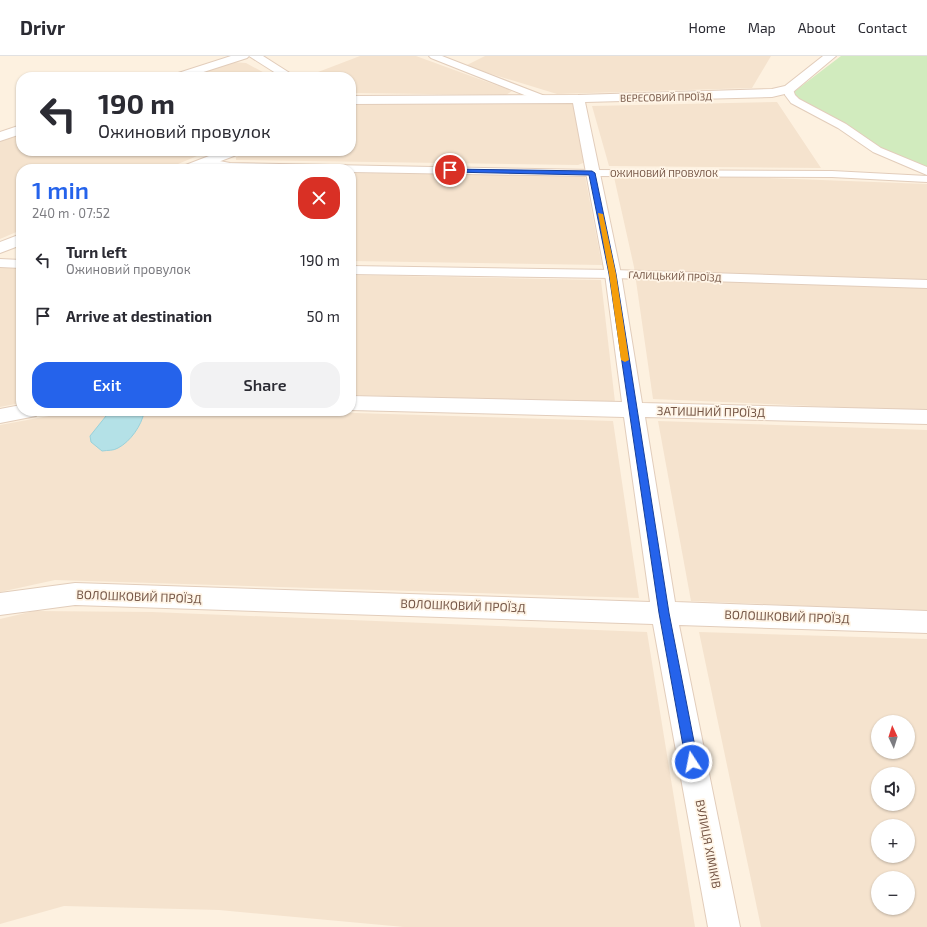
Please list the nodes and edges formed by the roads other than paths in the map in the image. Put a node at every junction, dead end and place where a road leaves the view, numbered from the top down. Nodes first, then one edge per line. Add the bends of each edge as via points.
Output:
1 (243, 56) edge
2 (255, 56) edge
3 (434, 56) edge
4 (830, 56) edge
5 (192, 72) edge
6 (282, 72) edge
7 (790, 89) junction
8 (541, 98) junction
9 (578, 99) junction
10 (356, 100) edge
11 (16, 131) edge
12 (0, 137) edge
13 (223, 156) edge
14 (209, 162) junction
15 (203, 164) edge
16 (220, 164) edge
17 (356, 168) edge
18 (927, 172) edge
19 (592, 173) junction
20 (927, 179) edge
21 (16, 241) edge
22 (0, 248) edge
23 (0, 263) edge
24 (16, 264) edge
25 (356, 270) edge
26 (613, 274) junction
27 (927, 284) edge
28 (356, 403) edge
29 (633, 411) junction
30 (16, 413) edge
31 (0, 416) edge
32 (927, 417) edge
33 (0, 604) edge
34 (664, 613) junction
35 (927, 622) edge
36 (724, 927) edge

1 - 5 street
2 - 6 street
3 - 8 lane, ВЕРЕСОВИЙ ПРОЇЗД
4 - 7 street
7 - 9 street, ВЕРЕСОВИЙ ПРОЇЗД via 739,96
7 - 18 lane via 790,95 795,101 842,126 877,150
8 - 9 street, ВЕРЕСОВИЙ ПРОЇЗД
8 - 10 street, ВЕРЕСОВИЙ ПРОЇЗД
9 - 19 street, ВУЛИЦЯ ХІМІКІВ
11 - 12 street
13 - 14 street
14 - 15 street
14 - 16 lane, ОЖИНОВИЙ ПРОВУЛОК
17 - 19 lane, ОЖИНОВИЙ ПРОВУЛОК
19 - 20 lane, ОЖИНОВИЙ ПРОВУЛОК via 832,174
19 - 26 street, ВУЛИЦЯ ХІМІКІВ
21 - 22 street
23 - 24 lane
25 - 26 lane, ГАЛИЦЬКИЙ ПРОЇЗД
26 - 27 lane, ГАЛИЦЬКИЙ ПРОЇЗД
26 - 29 street, ВУЛИЦЯ ХІМІКІВ
28 - 29 street, ЗАТИШНИЙ ПРОЇЗД
29 - 32 street, ЗАТИШНИЙ ПРОЇЗД
29 - 34 street, ВУЛИЦЯ ХІМІКІВ
30 - 31 street
33 - 34 street, ВОЛОШКОВИЙ ПРОЇЗД via 75,594
34 - 35 street, ВОЛОШКОВИЙ ПРОЇЗД
34 - 36 street, ВУЛИЦЯ ХІМІКІВ

